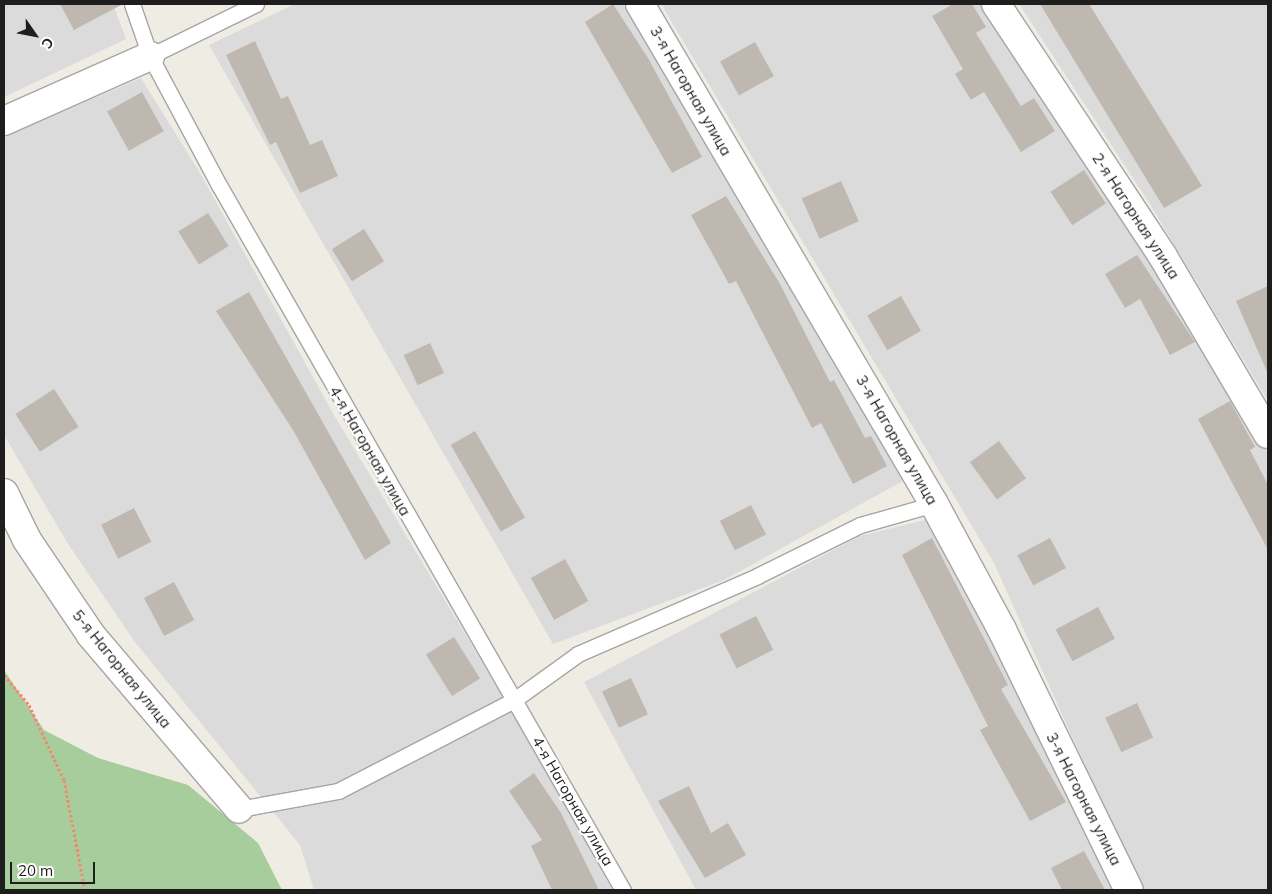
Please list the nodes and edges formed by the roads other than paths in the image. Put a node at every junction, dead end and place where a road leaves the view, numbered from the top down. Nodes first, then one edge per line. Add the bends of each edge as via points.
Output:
1 (132, 4) edge
2 (256, 4) edge
3 (640, 4) edge
4 (996, 4) edge
5 (150, 56) junction
6 (4, 121) edge
7 (1268, 434) edge
8 (4, 493) edge
9 (934, 504) junction
10 (514, 700) junction
11 (239, 809) joint
12 (623, 890) edge
13 (1129, 890) edge

1 - 5 lane, 4-я Нагорная улица
2 - 5 lane
3 - 9 street, 3-я Нагорная улица
4 - 7 street, 2-я Нагорная улица via 1162,255
5 - 6 street
5 - 10 lane, 4-я Нагорная улица via 223,194
8 - 11 street, 5-я Нагорная улица via 27,540 91,635
9 - 10 lane via 860,525 758,576 578,654
9 - 13 street, 3-я Нагорная улица via 1002,630
10 - 11 lane via 338,791
10 - 12 lane, 4-я Нагорная улица

